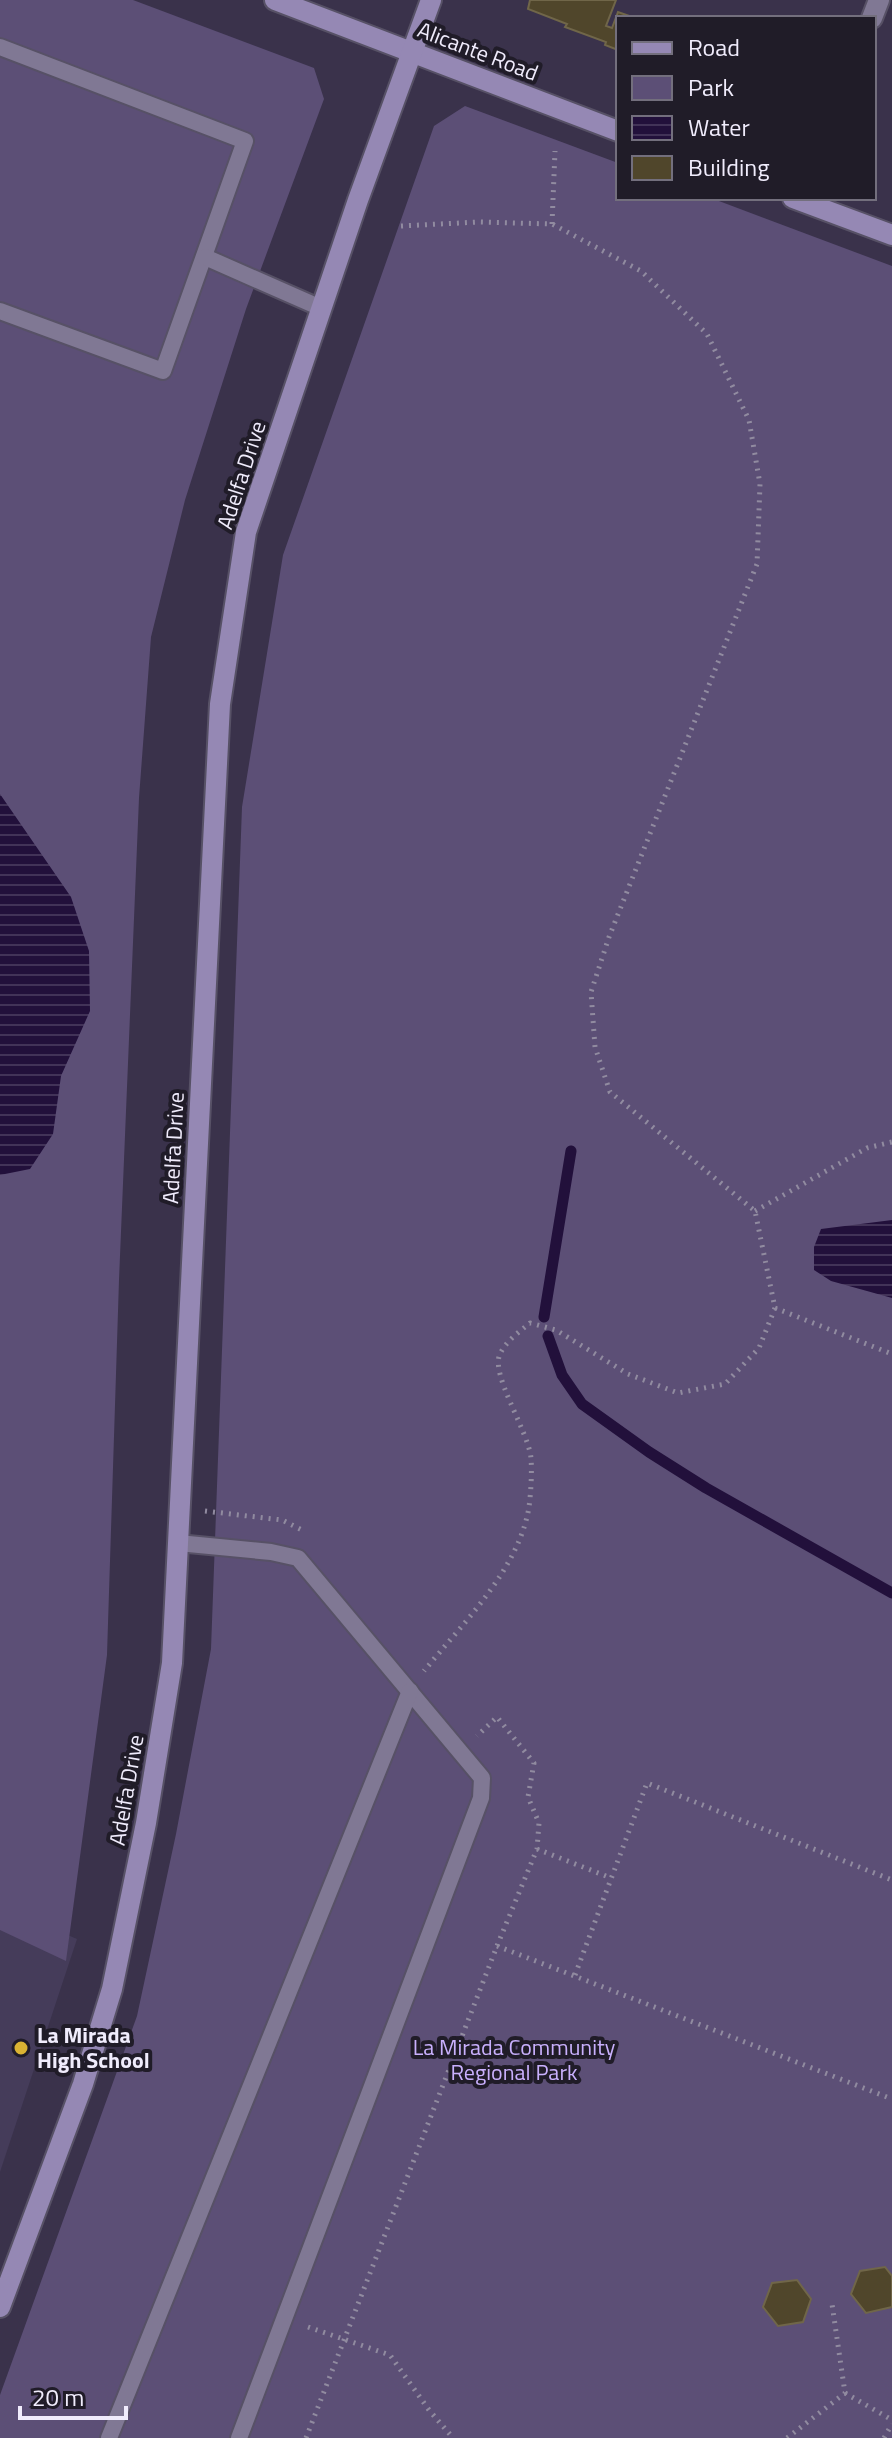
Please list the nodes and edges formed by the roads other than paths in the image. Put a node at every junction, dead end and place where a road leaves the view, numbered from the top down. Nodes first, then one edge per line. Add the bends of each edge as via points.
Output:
1 (275, 0) edge
2 (431, 0) edge
3 (0, 47) edge
4 (414, 52) junction
5 (616, 130) edge
6 (803, 200) edge
7 (892, 235) edge
8 (205, 257) junction
9 (321, 308) junction
10 (0, 311) edge
11 (178, 1543) junction
12 (410, 1691) junction
13 (0, 2307) edge
14 (109, 2438) edge
15 (239, 2438) edge

1 - 4 street, Alicante Road
2 - 4 street, Adelfa Drive
3 - 8 lane via 245,141
4 - 5 street, Alicante Road
4 - 9 street, Adelfa Drive
6 - 7 street
8 - 9 lane
8 - 10 lane via 163,371
9 - 11 street, Adelfa Drive via 246,532 220,704
11 - 12 lane via 298,1558
11 - 13 street, Adelfa Drive via 172,1663 112,1989 83,2084
12 - 14 lane
12 - 15 lane via 482,1778 481,1798

